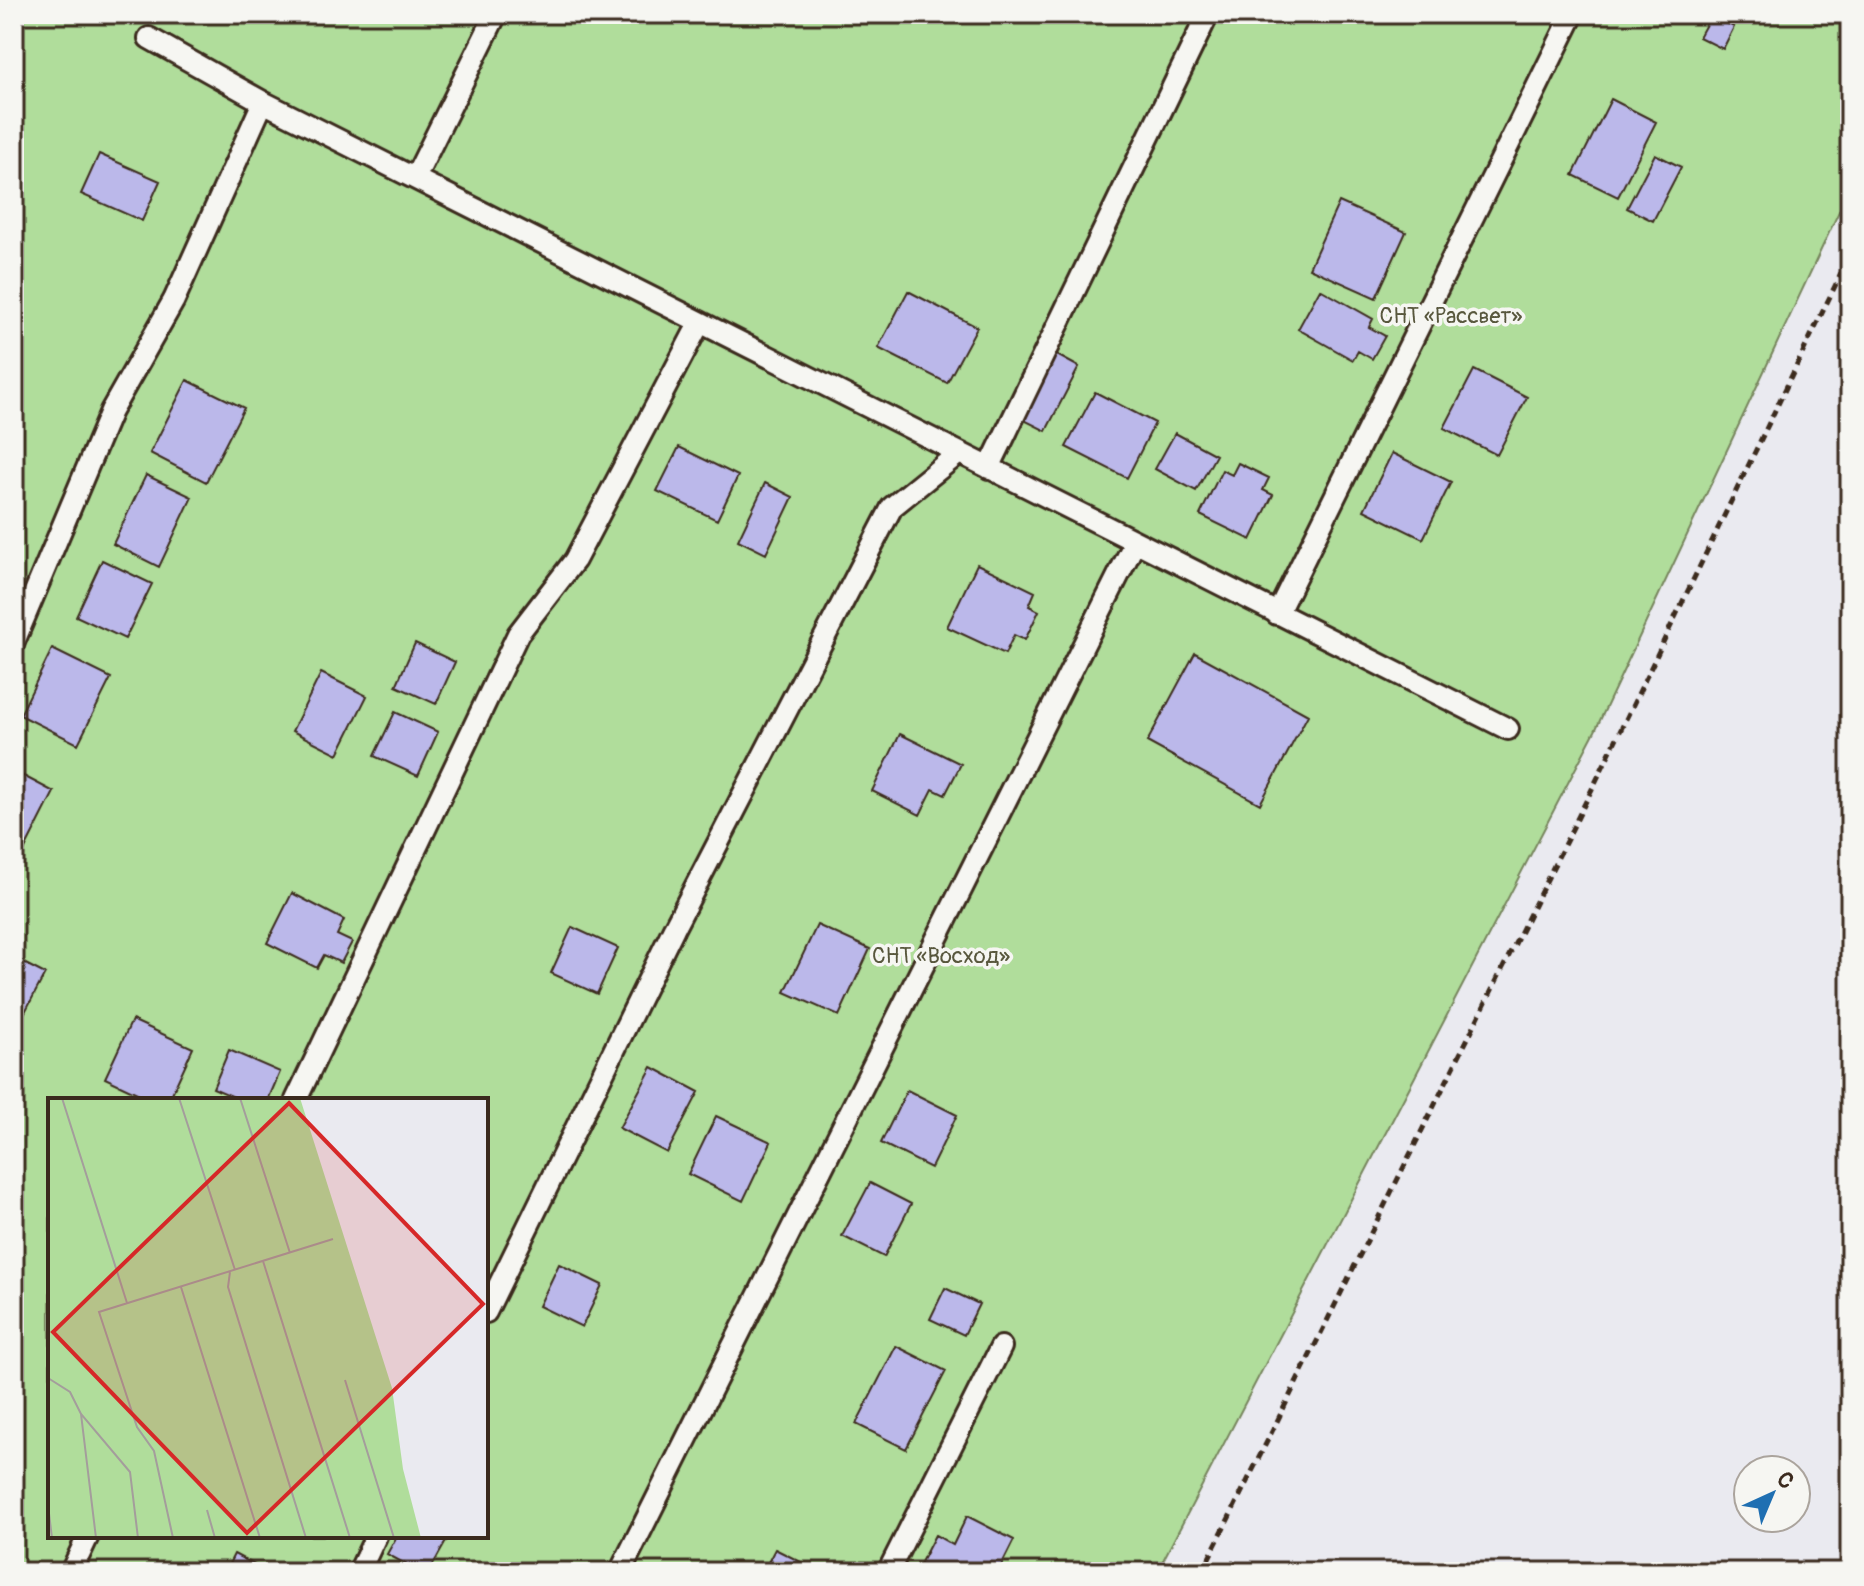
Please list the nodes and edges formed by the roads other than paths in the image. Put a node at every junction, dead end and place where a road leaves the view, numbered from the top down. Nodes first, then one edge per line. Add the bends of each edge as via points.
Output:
1 (496, 14) edge
2 (1208, 14) edge
3 (1573, 14) edge
4 (149, 38) dead end
5 (263, 102) junction
6 (415, 178) junction
7 (700, 322) junction
8 (959, 453) junction
9 (989, 468) junction
10 (1135, 542) junction
11 (1277, 614) junction
12 (14, 642) edge
13 (1508, 729) dead end
14 (297, 1098) edge
15 (488, 1308) edge
16 (1001, 1347) dead end
17 (87, 1538) edge
18 (375, 1538) edge
19 (71, 1572) edge
20 (359, 1572) edge
21 (620, 1572) edge
22 (888, 1572) edge

1 - 6 lane
2 - 9 lane
3 - 11 lane
4 - 5 lane
5 - 6 lane
5 - 12 lane via 174,300 111,411
6 - 7 lane
7 - 8 lane
7 - 14 lane via 575,560 518,634
8 - 9 lane
8 - 15 lane via 892,507 674,928
9 - 10 lane
10 - 11 lane
10 - 21 lane
11 - 13 lane
16 - 22 lane
17 - 19 lane
18 - 20 lane

